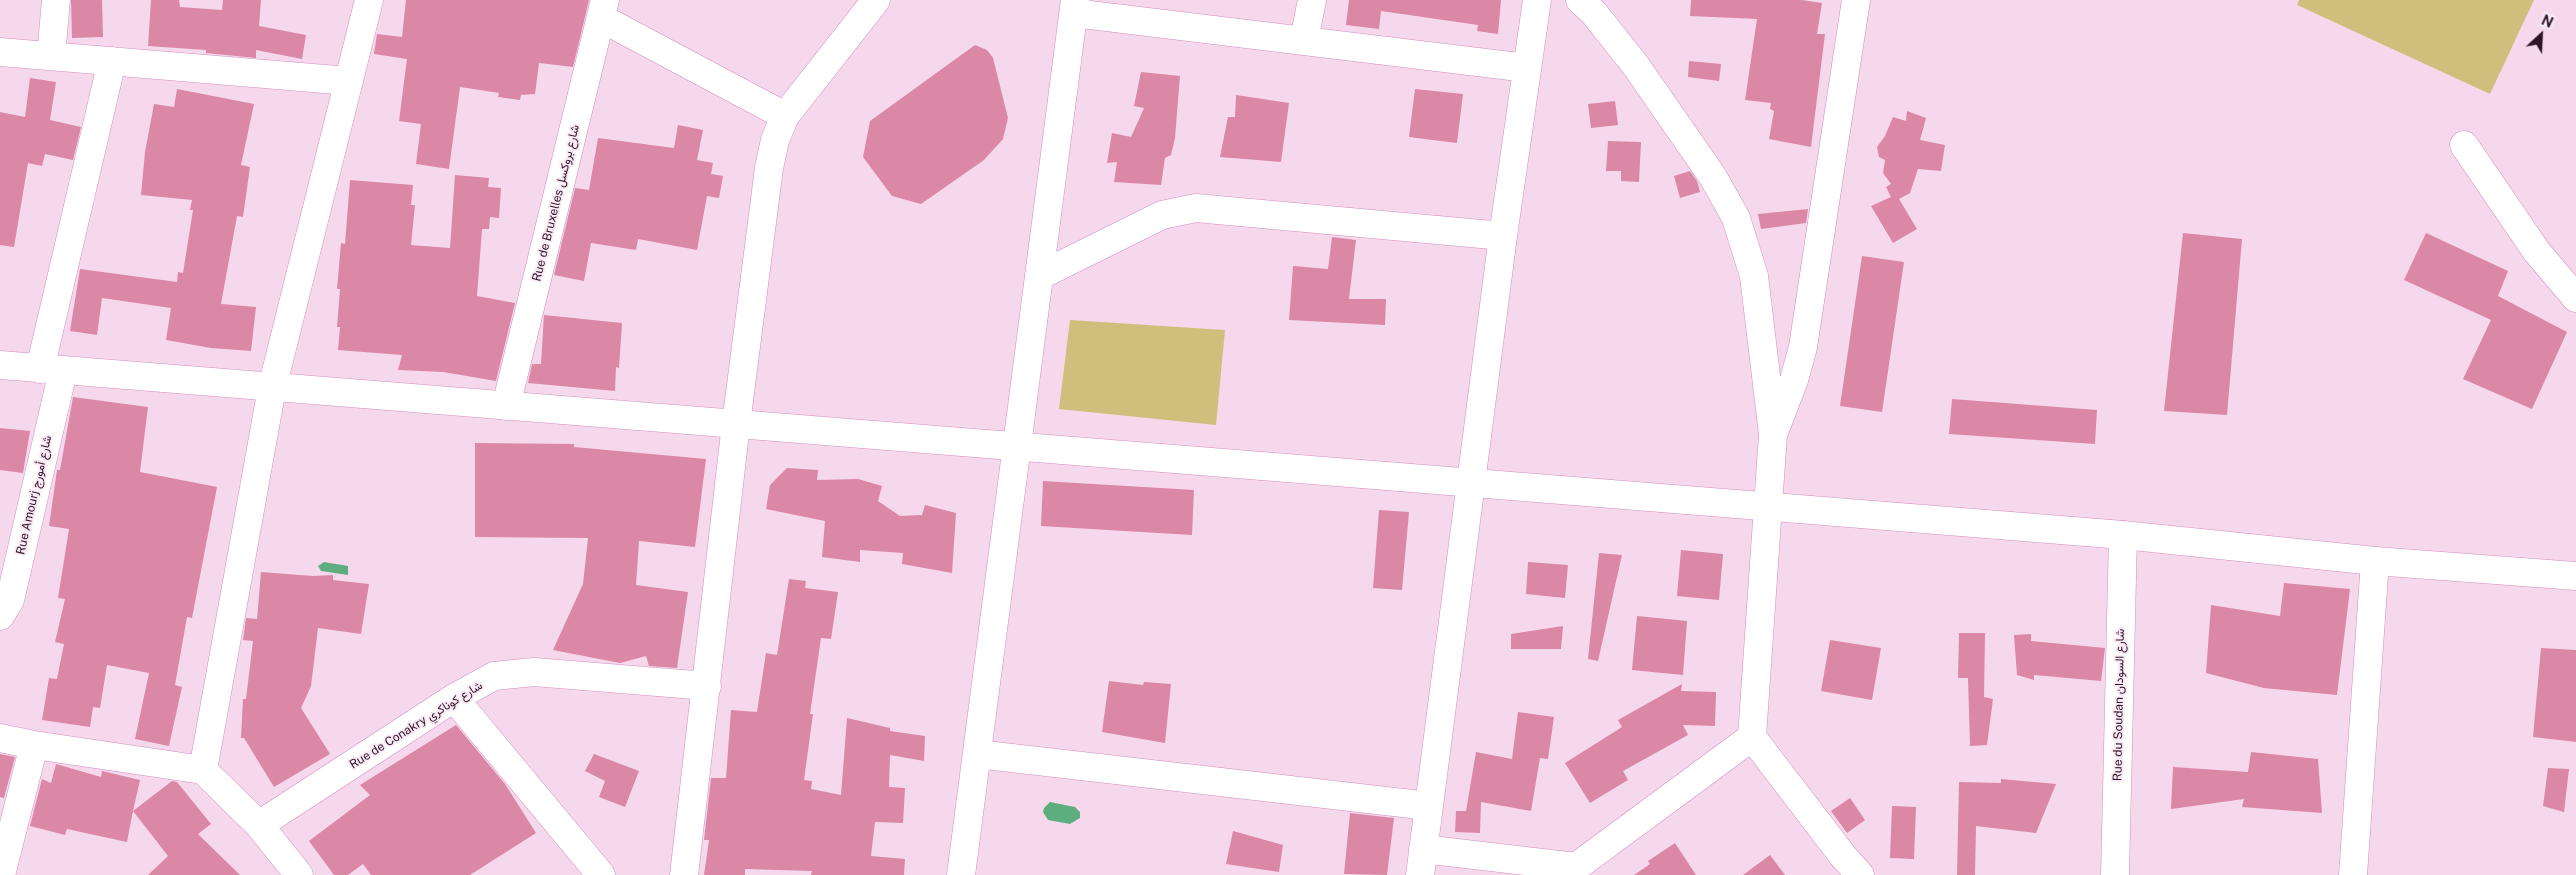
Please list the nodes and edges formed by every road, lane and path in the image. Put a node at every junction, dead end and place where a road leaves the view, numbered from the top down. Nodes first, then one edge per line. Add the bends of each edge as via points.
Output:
1 (56, 0) edge
2 (369, 0) edge
3 (876, 0) edge
4 (1312, 0) edge
5 (1537, 0) edge
6 (1580, 0) edge
7 (1856, 0) edge
8 (1074, 6) edge
9 (603, 9) edge
10 (1304, 40) junction
11 (0, 52) edge
12 (51, 56) junction
13 (112, 61) junction
14 (1528, 68) junction
15 (349, 81) junction
16 (785, 116) junction
17 (2464, 145) dead end
18 (1503, 236) junction
19 (1039, 276) junction
20 (2576, 298) edge
21 (0, 365) edge
22 (52, 370) junction
23 (272, 388) junction
24 (506, 406) junction
25 (736, 424) junction
26 (1773, 434) junction
27 (1017, 446) junction
28 (1472, 483) junction
29 (1768, 506) junction
30 (2123, 535) junction
31 (2376, 561) junction
32 (2576, 576) edge
33 (3, 605) edge
34 (707, 686) junction
35 (454, 698) junction
36 (1752, 737) junction
37 (0, 738) edge
38 (34, 745) junction
39 (977, 754) junction
40 (203, 770) junction
41 (1429, 806) junction
42 (259, 825) junction
43 (1422, 862) edge
44 (1578, 871) edge
45 (1, 875) edge
46 (299, 875) edge
47 (601, 875) edge
48 (684, 875) edge
49 (961, 875) edge
50 (1860, 875) edge
51 (2115, 875) edge
52 (2353, 875) edge

1 - 12 street
2 - 15 street
3 - 16 street
4 - 10 street
5 - 14 street
6 - 26 street via 1636,66 1713,177 1736,218 1754,276
7 - 26 street via 1803,347
8 - 10 street
8 - 19 street
9 - 16 street
9 - 24 street, Rue de Bruxelles شارع بروكسل
10 - 14 street
11 - 12 street
12 - 13 street
13 - 15 street
13 - 22 street, Rue Amourj شارع أمورج
14 - 18 street
15 - 23 street
16 - 25 street via 769,168
17 - 20 street via 2536,252
18 - 19 street via 1196,208 1162,214
18 - 28 street
19 - 27 street
21 - 22 street
22 - 23 street
22 - 33 street, Rue Amourj شارع أمورج
23 - 24 street
23 - 40 street
24 - 25 street
25 - 27 street
25 - 34 street
26 - 29 street
27 - 28 street
27 - 39 street
28 - 29 street
28 - 41 street
29 - 30 street
29 - 36 street
30 - 31 street
30 - 51 street, Rue du Soudan شارع السودان
31 - 32 street
31 - 52 street
34 - 35 street, Rue de Conakry شارع كوناكري via 534,672 494,676
34 - 48 street
35 - 42 street, Rue de Conakry شارع كوناكري
35 - 47 street
36 - 44 street
36 - 50 street
37 - 38 street
38 - 40 street
38 - 45 street
39 - 41 street
39 - 49 street
40 - 42 street
41 - 43 street
42 - 46 street
43 - 44 street

